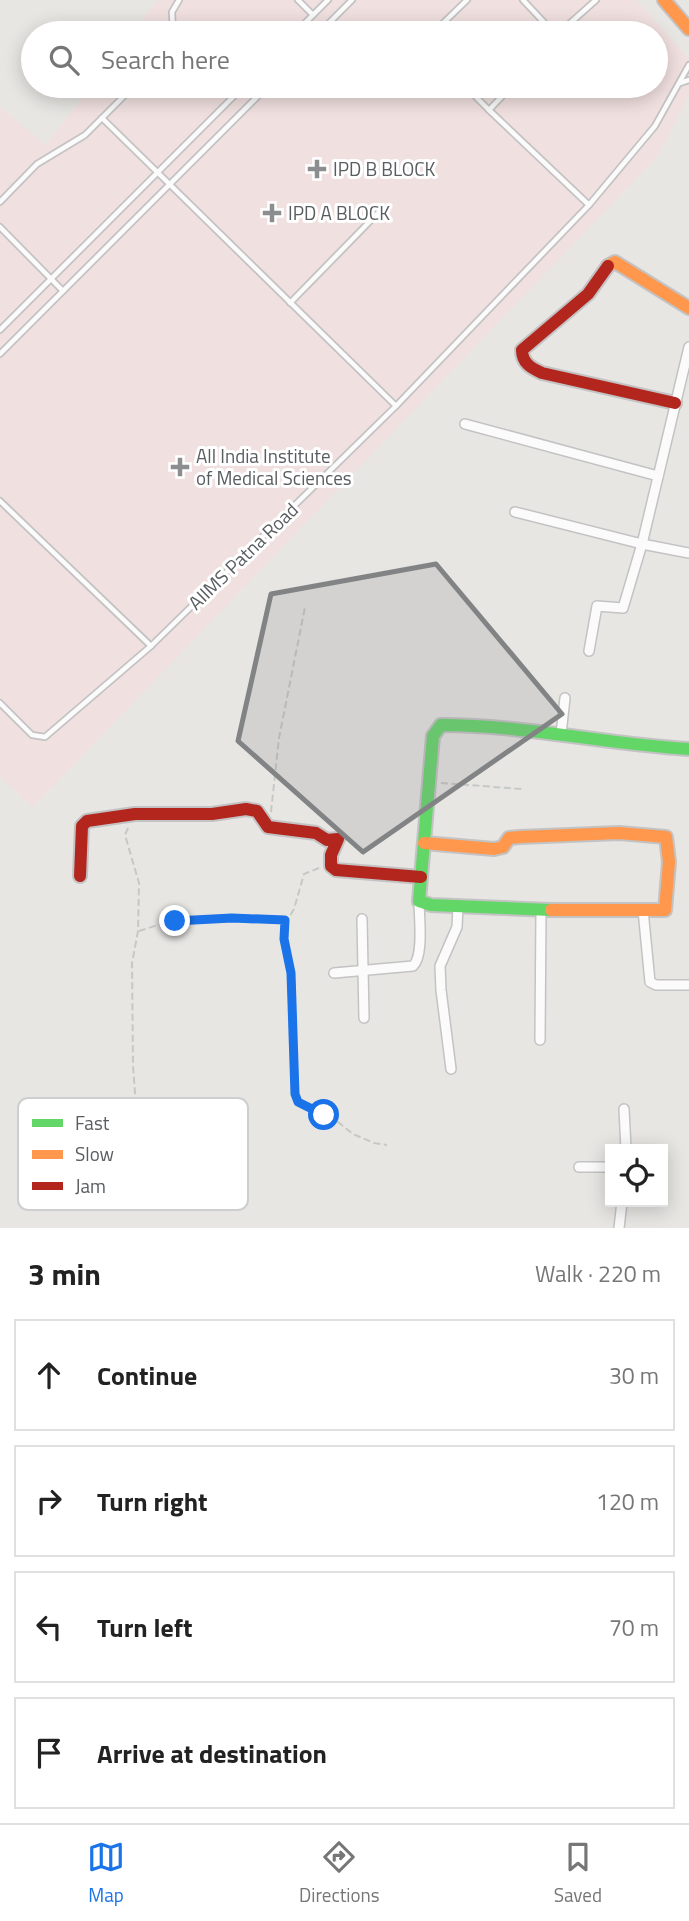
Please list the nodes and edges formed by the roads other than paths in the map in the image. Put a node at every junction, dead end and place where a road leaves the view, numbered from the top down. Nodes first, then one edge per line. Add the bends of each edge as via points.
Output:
1 (179, 0) edge
2 (298, 0) edge
3 (328, 0) edge
4 (352, 0) edge
5 (467, 0) edge
6 (523, 0) edge
7 (596, 0) edge
8 (664, 0) edge
9 (678, 0) edge
10 (689, 12) edge
11 (313, 15) junction
12 (172, 21) edge
13 (307, 21) edge
14 (332, 21) edge
15 (445, 21) edge
16 (545, 21) edge
17 (571, 21) edge
18 (689, 29) edge
19 (689, 65) edge
20 (689, 80) edge
21 (680, 83) junction
22 (122, 98) edge
23 (232, 98) edge
24 (256, 98) edge
25 (477, 98) edge
26 (500, 98) edge
27 (489, 110) junction
28 (102, 118) junction
29 (158, 174) junction
30 (168, 185) junction
31 (0, 202) edge
32 (589, 205) junction
33 (378, 213) dead end
34 (0, 227) edge
35 (50, 278) junction
36 (63, 290) junction
37 (290, 303) junction
38 (689, 307) edge
39 (0, 331) edge
40 (689, 347) edge
41 (0, 354) edge
42 (675, 403) junction
43 (396, 406) junction
44 (465, 424) dead end
45 (658, 476) junction
46 (0, 501) edge
47 (515, 512) dead end
48 (642, 544) junction
49 (689, 552) edge
50 (151, 646) junction
51 (589, 651) dead end
52 (565, 698) dead end
53 (0, 703) edge
54 (561, 734) junction
55 (689, 749) edge
56 (424, 843) junction
57 (80, 876) dead end
58 (421, 877) junction
59 (419, 901) junction
60 (458, 906) junction
61 (541, 910) junction
62 (643, 910) junction
63 (362, 919) dead end
64 (364, 971) junction
65 (334, 973) dead end
66 (689, 985) edge
67 (365, 1017) dead end
68 (540, 1040) dead end
69 (451, 1069) dead end
70 (624, 1110) dead end
71 (626, 1144) edge
72 (579, 1167) dead end
73 (605, 1167) edge
74 (621, 1207) edge
75 (619, 1228) edge

1 - 12 lane
2 - 11 lane
3 - 11 lane
4 - 14 lane
5 - 15 lane
6 - 16 lane
7 - 17 lane
8 - 18 main road
9 - 10 main road
11 - 13 lane
19 - 21 lane, AIIMS Patna Road
20 - 21 lane
21 - 32 lane, AIIMS Patna Road via 649,133
22 - 28 lane
23 - 29 lane
24 - 30 lane
25 - 27 lane
26 - 27 lane
27 - 32 lane
28 - 29 lane
28 - 31 lane via 75,143 37,164
29 - 30 lane
29 - 35 lane
30 - 36 lane
30 - 37 lane
32 - 43 lane, AIIMS Patna Road
33 - 37 lane
34 - 35 lane
35 - 36 lane
35 - 39 lane
36 - 41 lane
37 - 43 lane
38 - 42 main road via 615,262 588,294 522,350 521,356 524,363 542,373
40 - 42 street
42 - 45 street
43 - 50 lane, AIIMS Patna Road
44 - 45 street
45 - 48 street
46 - 50 lane
47 - 48 street
48 - 49 street
48 - 51 street via 622,608 597,606
50 - 53 lane, AIIMS Patna Road via 45,737 32,735
52 - 54 street
54 - 55 main road
54 - 56 main road via 441,725 433,736
56 - 58 main road
56 - 62 main road via 494,849 520,836 619,833 666,837 665,910
57 - 58 main road via 82,826 87,821 246,809 257,811 268,827 338,839 331,866 345,873
58 - 59 main road
59 - 60 main road
59 - 64 street via 418,961 406,968
60 - 61 main road
60 - 69 street via 457,927 440,966
61 - 62 main road
61 - 68 street
62 - 66 street via 650,982
63 - 64 street
64 - 65 street
64 - 67 street
70 - 71 street
72 - 73 street
74 - 75 street

